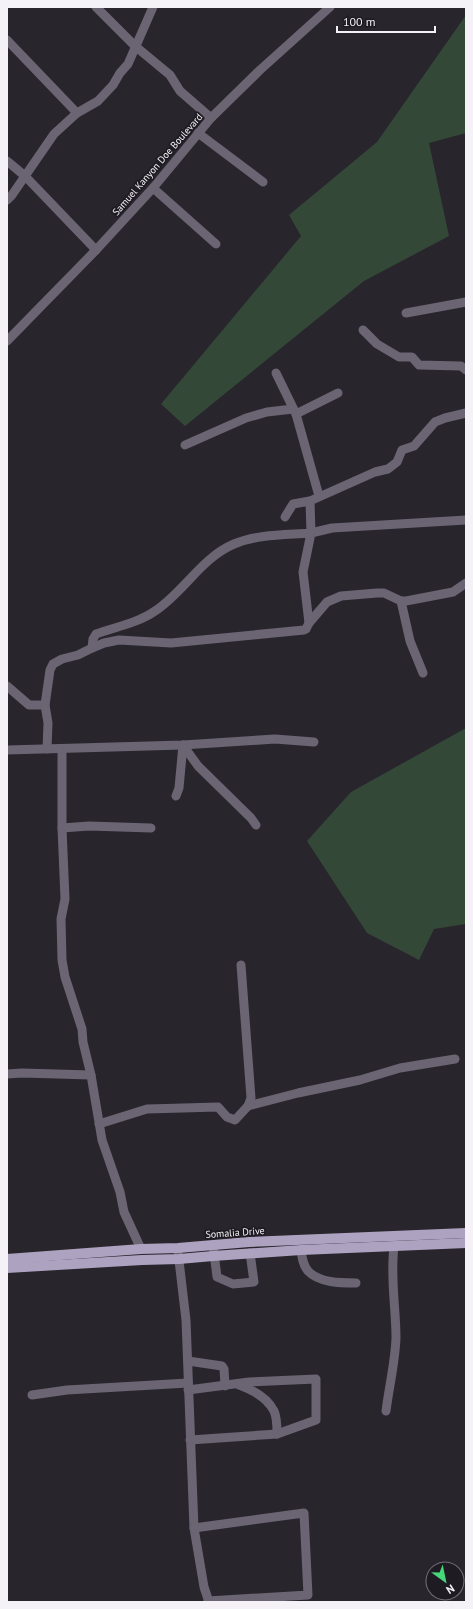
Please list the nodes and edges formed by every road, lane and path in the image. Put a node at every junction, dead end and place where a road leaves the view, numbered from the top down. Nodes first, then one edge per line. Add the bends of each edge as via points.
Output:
1 (96, 7) edge
2 (153, 7) edge
3 (330, 7) edge
4 (7, 40) edge
5 (135, 46) junction
6 (77, 113) junction
7 (211, 118) junction
8 (198, 133) junction
9 (7, 161) edge
10 (25, 176) junction
11 (263, 182) dead end
12 (153, 188) junction
13 (7, 200) edge
14 (216, 244) dead end
15 (96, 250) junction
16 (466, 302) edge
17 (406, 313) dead end
18 (363, 330) dead end
19 (7, 341) edge
20 (466, 370) edge
21 (276, 373) dead end
22 (338, 393) dead end
23 (295, 411) junction
24 (466, 411) edge
25 (466, 423) edge
26 (185, 445) dead end
27 (319, 496) junction
28 (310, 501) junction
29 (285, 517) dead end
30 (466, 520) edge
31 (311, 533) junction
32 (466, 583) edge
33 (401, 601) junction
34 (309, 623) junction
35 (92, 648) junction
36 (423, 673) dead end
37 (7, 686) edge
38 (45, 705) junction
39 (314, 742) dead end
40 (183, 745) junction
41 (47, 749) junction
42 (62, 749) junction
43 (7, 750) edge
44 (176, 796) dead end
45 (256, 825) dead end
46 (62, 828) junction
47 (151, 828) dead end
48 (241, 965) dead end
49 (455, 1059) dead end
50 (7, 1074) edge
51 (91, 1075) junction
52 (248, 1106) junction
53 (98, 1124) junction
54 (466, 1233) edge
55 (466, 1243) edge
56 (394, 1247) junction
57 (178, 1248) junction
58 (141, 1249) junction
59 (213, 1250) junction
60 (301, 1250) junction
61 (250, 1253) junction
62 (7, 1259) edge
63 (179, 1259) junction
64 (7, 1268) edge
65 (356, 1282) dead end
66 (188, 1361) junction
67 (236, 1384) junction
68 (225, 1386) junction
69 (188, 1387) junction
70 (32, 1395) dead end
71 (386, 1411) dead end
72 (278, 1434) junction
73 (190, 1440) junction
74 (194, 1528) junction
75 (208, 1601) edge

1 - 5 street
2 - 5 street
3 - 7 street, Samuel Kanyon Doe Boulevard
4 - 6 street
5 - 6 street via 128,64 113,85 98,101
5 - 7 street via 170,75 180,91
6 - 10 street via 54,134
7 - 8 street, Samuel Kanyon Doe Boulevard
8 - 11 street
8 - 12 street, Samuel Kanyon Doe Boulevard
9 - 10 street
10 - 13 street
10 - 15 street
12 - 14 street
12 - 15 street, Samuel Kanyon Doe Boulevard
15 - 19 street, Samuel Kanyon Doe Boulevard
16 - 17 street
18 - 20 street via 377,344 399,357 412,357 419,364 461,366
21 - 23 street
22 - 23 street
23 - 26 street via 266,412 246,418
23 - 27 street
24 - 25 street
24 - 27 street via 435,422 414,446 402,450 397,462 388,469
27 - 28 street
28 - 29 street via 293,504
28 - 31 street
30 - 31 street via 332,528
31 - 34 street via 303,572
31 - 35 street via 255,537 218,552 155,611 144,618 96,634
32 - 33 street via 453,592
33 - 34 street via 377,593 341,596 327,602
33 - 36 street via 410,641
34 - 35 street via 306,629 295,632 171,643 119,640
35 - 38 street via 53,664
37 - 38 street via 29,705
38 - 41 street via 48,723
39 - 40 street via 275,740
40 - 42 street
40 - 44 street
40 - 45 street via 198,766
41 - 42 street
41 - 43 street
42 - 46 street
46 - 47 street
46 - 51 street via 65,899 61,919 62,960 82,1029
48 - 52 street via 251,1098
49 - 52 street via 400,1068
50 - 51 street
51 - 53 street
52 - 53 street via 235,1120 227,1117 218,1107 169,1108 139,1111
53 - 58 street via 124,1212
54 - 59 main road, Somalia Drive via 300,1240
55 - 56 main road, Somalia Drive
56 - 60 main road, Somalia Drive
56 - 71 street via 392,1267 396,1340
57 - 58 main road, Somalia Drive
57 - 59 main road, Somalia Drive
57 - 63 street
58 - 62 main road, Somalia Drive
59 - 61 main road, Somalia Drive
59 - 61 street via 217,1276 233,1284 254,1282
59 - 63 main road, Somalia Drive
60 - 61 main road, Somalia Drive
60 - 65 street via 304,1264 317,1278 341,1283
63 - 64 main road, Somalia Drive
63 - 66 street
66 - 68 street via 222,1366
66 - 69 street
67 - 68 street
67 - 72 street via 266,1400 275,1412
67 - 72 street via 316,1379 316,1420
68 - 69 street
69 - 70 street via 67,1390
69 - 73 street
72 - 73 street
73 - 74 street
74 - 75 street
74 - 75 street via 304,1513 308,1595

